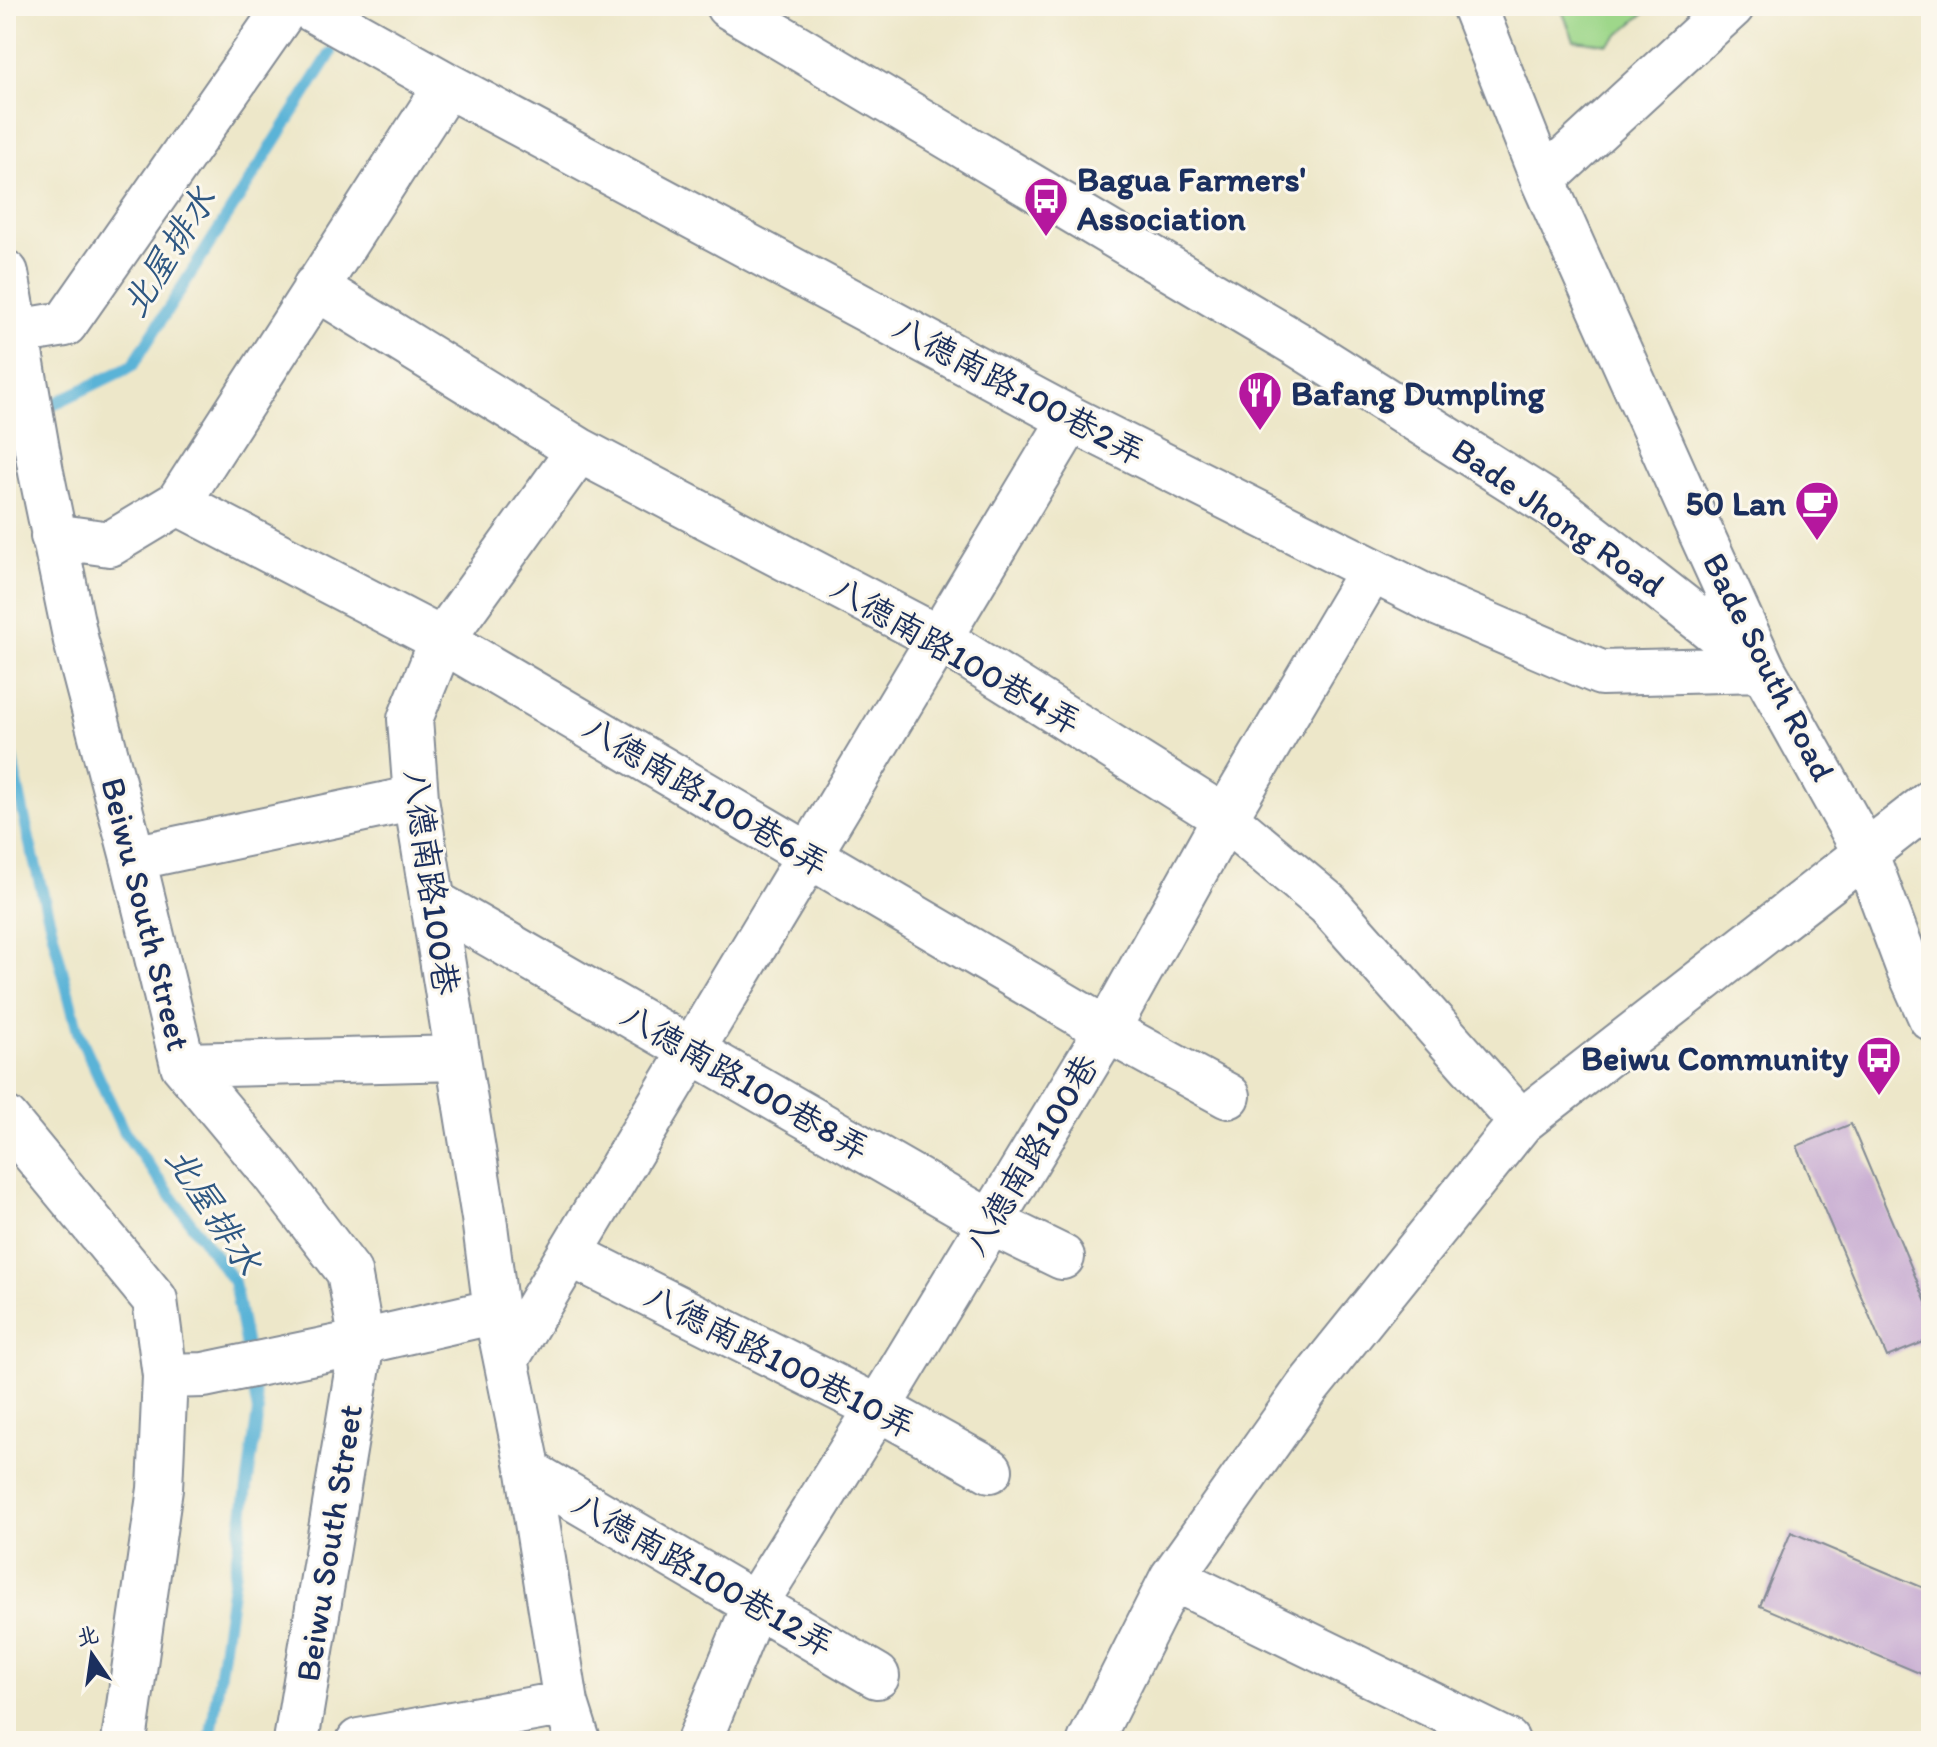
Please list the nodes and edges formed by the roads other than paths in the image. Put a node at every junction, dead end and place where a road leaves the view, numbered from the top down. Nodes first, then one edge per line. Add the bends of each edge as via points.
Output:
1 (287, 6) edge
2 (306, 6) edge
3 (728, 6) edge
4 (1474, 6) edge
5 (1732, 6) edge
6 (447, 85) junction
7 (1543, 180) junction
8 (6, 273) edge
9 (315, 287) junction
10 (18, 343) junction
11 (1071, 419) junction
12 (579, 450) junction
13 (178, 503) junction
14 (53, 536) junction
15 (1371, 571) junction
16 (940, 639) junction
17 (442, 640) junction
18 (1763, 669) junction
19 (416, 798) junction
20 (1931, 802) edge
21 (1225, 818) junction
22 (1865, 852) junction
23 (809, 857) junction
24 (133, 858) junction
25 (432, 901) junction
26 (1931, 1018) edge
27 (1107, 1030) junction
28 (691, 1052) junction
29 (457, 1058) junction
30 (183, 1065) junction
31 (1228, 1096) dead end
32 (6, 1119) edge
33 (1521, 1122) junction
34 (990, 1222) junction
35 (570, 1254) junction
36 (1062, 1257) dead end
37 (496, 1311) junction
38 (362, 1342) junction
39 (506, 1360) junction
40 (184, 1375) junction
41 (878, 1408) junction
42 (990, 1470) dead end
43 (529, 1472) junction
44 (1172, 1578) junction
45 (755, 1604) junction
46 (877, 1676) dead end
47 (572, 1722) edge
48 (124, 1741) edge
49 (296, 1741) edge
50 (359, 1741) edge
51 (699, 1741) edge
52 (1090, 1741) edge
53 (1507, 1741) edge

1 - 10 street via 65,324
2 - 6 street, 八德南路100巷2弄
3 - 18 street, Bade Jhong Road via 1297,344 1544,500
4 - 7 street, Bade South Road
5 - 7 street
6 - 9 street
6 - 11 street, 八德南路100巷2弄
7 - 18 street, Bade South Road
8 - 10 street, Beiwu South Street
9 - 12 street, 八德南路100巷4弄
9 - 13 street
10 - 14 street, Beiwu South Street
11 - 15 street, 八德南路100巷2弄
11 - 16 street
12 - 16 street, 八德南路100巷4弄
12 - 17 street, 八德南路100巷
13 - 14 street via 110,544
13 - 17 street, 八德南路100巷6弄
14 - 24 street, Beiwu South Street
15 - 18 street, 八德南路100巷2弄 via 1601,673
15 - 21 street, 八德南路100巷
16 - 21 street, 八德南路100巷4弄
16 - 23 street
17 - 19 street, 八德南路100巷 via 410,719
17 - 23 street, 八德南路100巷6弄
18 - 22 street, Bade South Road
19 - 24 street
19 - 25 street, 八德南路100巷
20 - 22 street
21 - 27 street, 八德南路100巷
21 - 33 street, 八德南路100巷4弄 via 1328,904
22 - 26 street, Bade South Road
22 - 33 street
23 - 27 street, 八德南路100巷6弄
23 - 28 street
24 - 30 street, Beiwu South Street
25 - 28 street, 八德南路100巷8弄
25 - 29 street, 八德南路100巷
27 - 31 street, 八德南路100巷6弄
27 - 34 street, 八德南路100巷
28 - 34 street, 八德南路100巷8弄
28 - 35 street
29 - 30 street
29 - 37 street, 八德南路100巷
30 - 38 street, Beiwu South Street via 349,1272
32 - 40 street via 155,1300
33 - 44 street via 1307,1388
34 - 36 street, 八德南路100巷8弄
34 - 41 street, 八德南路100巷
35 - 39 street
35 - 41 street, 八德南路100巷10弄
37 - 38 street
37 - 39 street, 八德南路100巷
38 - 40 street
38 - 49 street, Beiwu South Street
39 - 43 street, 八德南路100巷
40 - 48 street via 160,1489
41 - 42 street, 八德南路100巷10弄
41 - 45 street, 八德南路100巷
43 - 45 street, 八德南路100巷12弄
43 - 47 street, 八德南路100巷
44 - 52 street
44 - 53 street
45 - 46 street, 八德南路100巷12弄
45 - 51 street, 八德南路100巷
47 - 50 street

